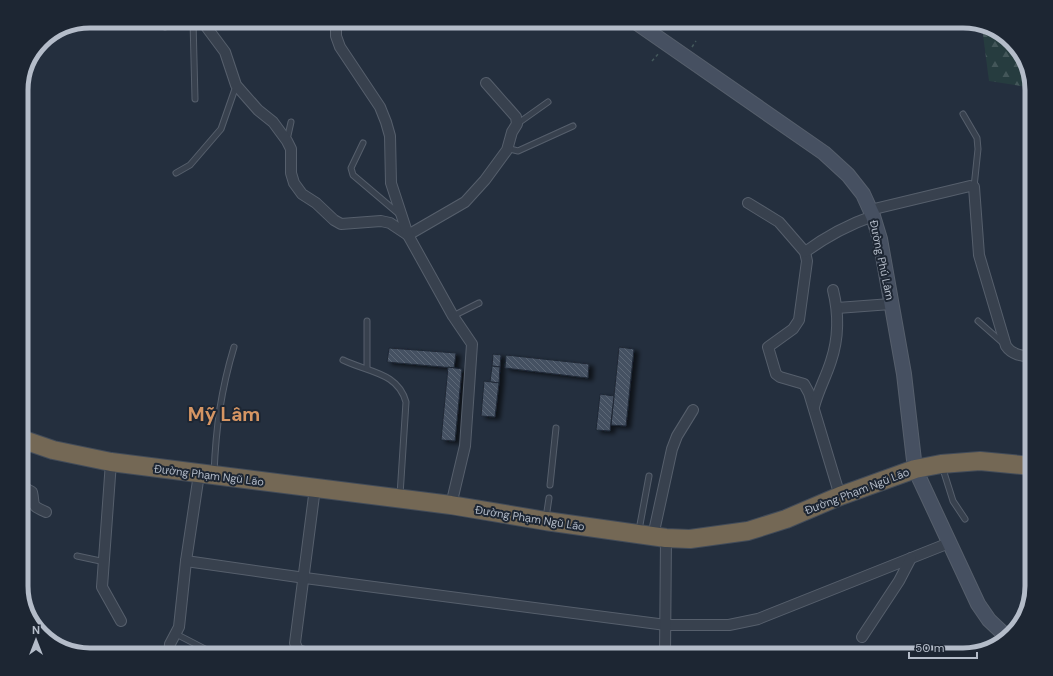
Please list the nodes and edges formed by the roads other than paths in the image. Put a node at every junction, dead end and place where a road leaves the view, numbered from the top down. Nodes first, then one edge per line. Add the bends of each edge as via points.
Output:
1 (193, 28) edge
2 (207, 28) edge
3 (336, 28) edge
4 (644, 28) edge
5 (486, 84) dead end
6 (236, 85) junction
7 (195, 99) dead end
8 (548, 102) dead end
9 (963, 114) dead end
10 (291, 122) dead end
11 (517, 124) junction
12 (573, 126) dead end
13 (287, 141) junction
14 (363, 143) dead end
15 (508, 146) junction
16 (176, 173) dead end
17 (974, 187) junction
18 (748, 203) dead end
19 (872, 213) junction
20 (402, 216) junction
21 (408, 235) junction
22 (805, 252) junction
23 (833, 290) dead end
24 (479, 303) dead end
25 (891, 304) junction
26 (837, 308) junction
27 (453, 316) junction
28 (367, 320) dead end
29 (978, 321) dead end
30 (1006, 346) junction
31 (234, 347) dead end
32 (1025, 356) edge
33 (343, 360) dead end
34 (367, 368) junction
35 (814, 408) junction
36 (693, 410) dead end
37 (556, 428) dead end
38 (28, 441) edge
39 (111, 462) junction
40 (941, 464) junction
41 (1025, 465) edge
42 (915, 469) junction
43 (206, 475) junction
44 (648, 476) dead end
45 (550, 485) dead end
46 (315, 488) junction
47 (28, 490) edge
48 (840, 496) junction
49 (549, 498) dead end
50 (400, 500) junction
51 (451, 505) junction
52 (46, 512) dead end
53 (965, 519) dead end
54 (546, 521) junction
55 (653, 536) junction
56 (949, 543) junction
57 (78, 556) dead end
58 (911, 558) junction
59 (186, 561) junction
60 (105, 562) junction
61 (305, 578) junction
62 (121, 621) dead end
63 (666, 625) junction
64 (176, 634) junction
65 (1003, 634) edge
66 (862, 637) dead end
67 (170, 648) edge
68 (203, 648) edge
69 (297, 648) edge
70 (665, 648) edge

1 - 7 lane
2 - 6 street via 225,52
3 - 20 street via 340,47 380,107 390,136 391,183
4 - 19 main road, Đường Phú Lâm via 824,153 848,175 863,194
5 - 11 street via 516,117
6 - 13 street via 258,110 273,122
6 - 16 lane via 221,129 190,165
8 - 11 lane
9 - 17 lane via 978,143
10 - 13 lane
11 - 15 street
12 - 15 lane via 518,151
13 - 21 street via 291,149 291,173 294,183 302,194 334,220 341,224 381,221 390,223
14 - 20 lane via 351,168 353,175
15 - 21 street via 485,180 465,202
17 - 19 street
17 - 30 street via 979,255
18 - 22 street via 779,222
19 - 22 street via 827,236
19 - 25 main road, Đường Phú Lâm via 880,239
20 - 21 street
21 - 27 street
22 - 35 street via 807,261 799,320 793,329 768,347 776,374 784,379 804,384
23 - 26 street
24 - 27 lane
25 - 26 street
25 - 42 main road, Đường Phú Lâm via 904,374
26 - 35 street via 838,335
27 - 51 street via 472,344 465,446
28 - 34 lane
29 - 30 lane
30 - 32 street via 1008,350
31 - 43 lane via 224,380
33 - 34 lane
34 - 50 lane via 394,382 403,391 406,402
35 - 48 street
36 - 55 street via 677,436 672,450
37 - 45 lane
38 - 39 highway, Đường Phạm Ngũ Lão via 53,450
39 - 43 highway, Đường Phạm Ngũ Lão
39 - 60 street
40 - 41 highway, Đường Phạm Ngũ Lão via 980,461
40 - 42 highway, Đường Phạm Ngũ Lão
40 - 53 lane via 953,501
42 - 48 highway, Đường Phạm Ngũ Lão
42 - 56 main road, Đường Phú Lâm
43 - 46 highway, Đường Phạm Ngũ Lão
43 - 59 street
44 - 55 lane
46 - 50 highway, Đường Phạm Ngũ Lão
46 - 61 street
47 - 52 street via 32,492 34,507
48 - 55 highway, Đường Phạm Ngũ Lão via 786,519 748,530 690,539
49 - 54 lane
50 - 51 highway, Đường Phạm Ngũ Lão
51 - 54 highway, Đường Phạm Ngũ Lão
54 - 55 highway, Đường Phạm Ngũ Lão
55 - 63 street
56 - 58 street
56 - 65 main road, Đường Phú Lâm via 978,604 989,620
57 - 60 lane
58 - 63 street via 758,619 729,625
58 - 66 street via 900,582
59 - 61 street
59 - 64 street via 180,620
60 - 62 street via 102,587
61 - 63 street
61 - 69 street via 295,643
63 - 70 street
64 - 67 street
64 - 68 lane

